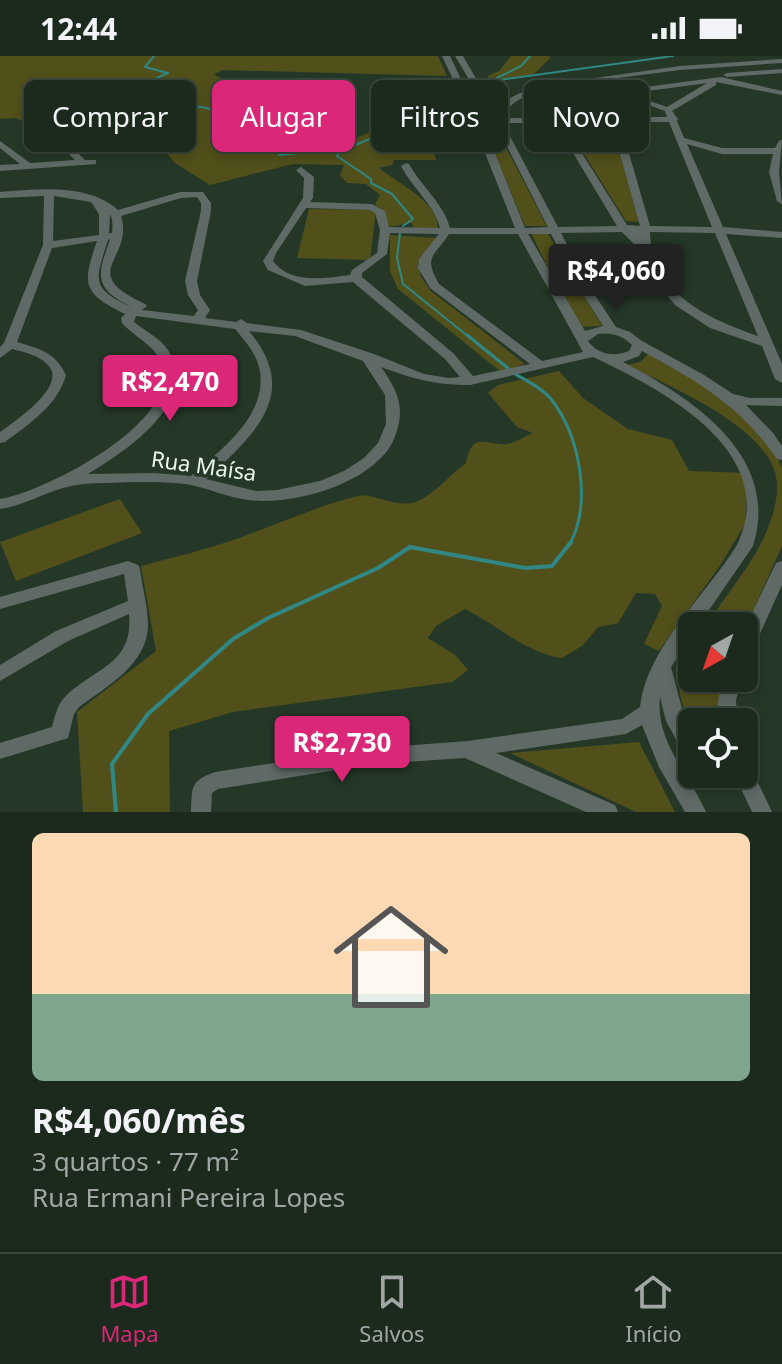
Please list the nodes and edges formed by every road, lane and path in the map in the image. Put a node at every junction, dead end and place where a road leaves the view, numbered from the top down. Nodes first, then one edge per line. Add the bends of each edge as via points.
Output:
1 (446, 56) edge
2 (459, 56) edge
3 (782, 61) edge
4 (707, 66) junction
5 (451, 68) junction
6 (465, 68) junction
7 (680, 68) junction
8 (782, 71) edge
9 (615, 76) junction
10 (722, 77) junction
11 (457, 80) edge
12 (471, 80) edge
13 (590, 80) edge
14 (620, 80) edge
15 (782, 80) edge
16 (704, 81) junction
17 (739, 83) junction
18 (649, 91) edge
19 (780, 91) edge
20 (649, 101) edge
21 (671, 115) junction
22 (649, 117) edge
23 (681, 140) junction
24 (508, 141) edge
25 (0, 144) edge
26 (781, 148) edge
27 (74, 152) edge
28 (488, 152) edge
29 (577, 152) edge
30 (624, 152) edge
31 (27, 165) junction
32 (406, 166) dead end
33 (0, 168) edge
34 (301, 170) dead end
35 (49, 192) junction
36 (0, 195) edge
37 (95, 200) junction
38 (782, 201) edge
39 (302, 205) junction
40 (116, 214) junction
41 (623, 227) junction
42 (645, 227) junction
43 (721, 229) junction
44 (385, 230) junction
45 (446, 230) junction
46 (555, 230) junction
47 (521, 231) junction
48 (782, 235) edge
49 (109, 236) junction
50 (48, 245) junction
51 (645, 249) junction
52 (356, 278) junction
53 (135, 309) junction
54 (198, 318) junction
55 (241, 323) junction
56 (262, 326) junction
57 (612, 330) junction
58 (583, 340) junction
59 (766, 343) junction
60 (258, 344) junction
61 (638, 344) junction
62 (5, 349) edge
63 (372, 356) junction
64 (599, 356) junction
65 (455, 363) junction
66 (539, 365) junction
67 (443, 375) junction
68 (421, 377) junction
69 (469, 378) junction
70 (782, 379) edge
71 (392, 397) junction
72 (732, 398) junction
73 (782, 402) edge
74 (0, 439) edge
75 (782, 456) edge
76 (195, 481) junction
77 (63, 483) junction
78 (8, 504) edge
79 (0, 512) edge
80 (782, 567) edge
81 (0, 603) edge
82 (134, 605) junction
83 (758, 619) edge
84 (662, 666) junction
85 (0, 674) edge
86 (649, 711) junction
87 (678, 725) edge
88 (468, 749) junction
89 (0, 751) edge
90 (751, 788) edge
91 (201, 812) edge
92 (608, 812) edge
93 (696, 812) edge
94 (762, 812) edge

1 - 5 street
2 - 6 street
3 - 4 street
4 - 7 street
4 - 10 street
5 - 6 street
5 - 11 street
6 - 12 street
7 - 9 street
7 - 16 street
8 - 10 street
9 - 13 street
9 - 14 street
10 - 16 street
10 - 17 street
10 - 21 street
15 - 17 street
16 - 18 street
17 - 19 street
20 - 21 street
21 - 22 street
21 - 23 street
23 - 26 street via 722,151
23 - 43 street
24 - 46 street
25 - 31 street
26 - 38 street via 773,174
27 - 31 street via 87,162
28 - 47 street
29 - 41 street
30 - 42 street
31 - 33 street
32 - 45 street via 415,186 442,212
34 - 39 street via 310,186
35 - 36 street
35 - 37 street
35 - 50 street
37 - 40 street
37 - 49 street via 103,209
39 - 44 street via 372,207 380,211
39 - 52 street via 271,253 272,268 305,283
40 - 49 street via 118,224
40 - 54 street via 200,194 206,211 191,281 204,307
41 - 42 street
41 - 46 street
41 - 51 street
42 - 43 street
42 - 51 street
43 - 48 street
43 - 59 street
44 - 45 street
44 - 52 street via 380,257 356,272
45 - 47 street
45 - 66 street via 424,259 427,277
46 - 47 street
46 - 57 street via 579,284
47 - 58 street
49 - 50 street
49 - 53 street via 106,282
50 - 62 street
51 - 59 street via 679,303 714,325
52 - 65 street
53 - 54 street
53 - 77 street via 128,323 161,350 170,382 140,432
54 - 55 street
55 - 56 street
55 - 60 street
56 - 60 street
56 - 63 street
57 - 58 street via 593,331
57 - 61 street
58 - 64 street
58 - 66 street
59 - 70 street
60 - 76 street via 267,373 261,410 237,443
61 - 64 street via 630,356
61 - 72 street
62 - 74 street via 43,356 60,376 59,387 43,408
63 - 67 street
63 - 68 street
63 - 71 street
64 - 66 street
64 - 84 street via 715,421 741,448 758,491 750,536
65 - 67 street
65 - 69 street
66 - 69 street
67 - 69 street
68 - 69 street via 449,382
68 - 71 street via 397,382
71 - 76 street, Rua Maísa via 393,429 379,450 363,465 315,489 257,496
72 - 73 street
72 - 75 street
76 - 77 street, Rua Maísa
77 - 78 street, Rua Maísa
78 - 79 street, Rua Maísa
80 - 83 street
81 - 82 street via 131,567
82 - 85 street via 62,636
82 - 89 street via 136,645 129,657 72,702 61,732
84 - 86 street
84 - 87 street
86 - 88 street via 626,726
86 - 93 street via 680,788
88 - 91 street via 374,756 215,781 202,788
88 - 92 street
90 - 94 street

